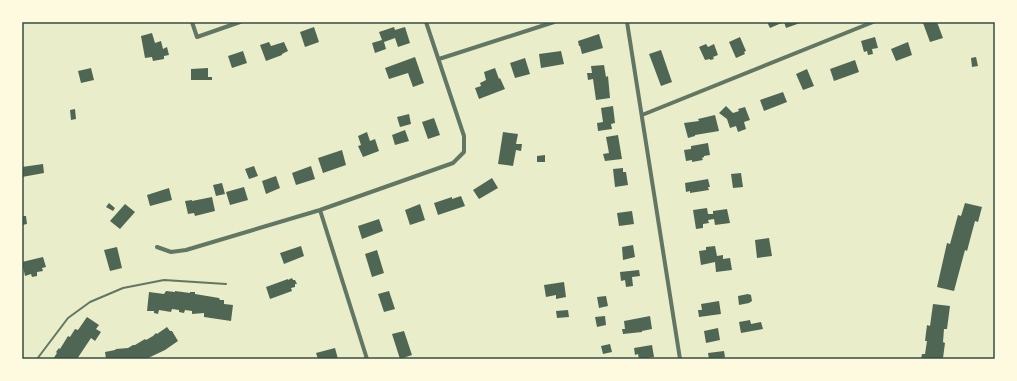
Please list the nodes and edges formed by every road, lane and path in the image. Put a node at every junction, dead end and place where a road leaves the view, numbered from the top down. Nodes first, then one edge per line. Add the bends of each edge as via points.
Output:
1 (192, 22) edge
2 (240, 22) edge
3 (426, 22) edge
4 (554, 22) edge
5 (627, 22) edge
6 (873, 22) edge
7 (439, 59) junction
8 (642, 115) junction
9 (320, 210) junction
10 (157, 247) dead end
11 (226, 284) dead end
12 (37, 359) edge
13 (367, 359) edge
14 (680, 359) edge

1 - 2 street via 197,37
3 - 7 street
4 - 7 street
5 - 8 street
6 - 8 street
7 - 9 street via 464,136 464,152 453,163
8 - 14 street
9 - 10 street via 186,250 171,252
9 - 13 street
11 - 12 lane via 164,280 123,288 90,302 68,318

